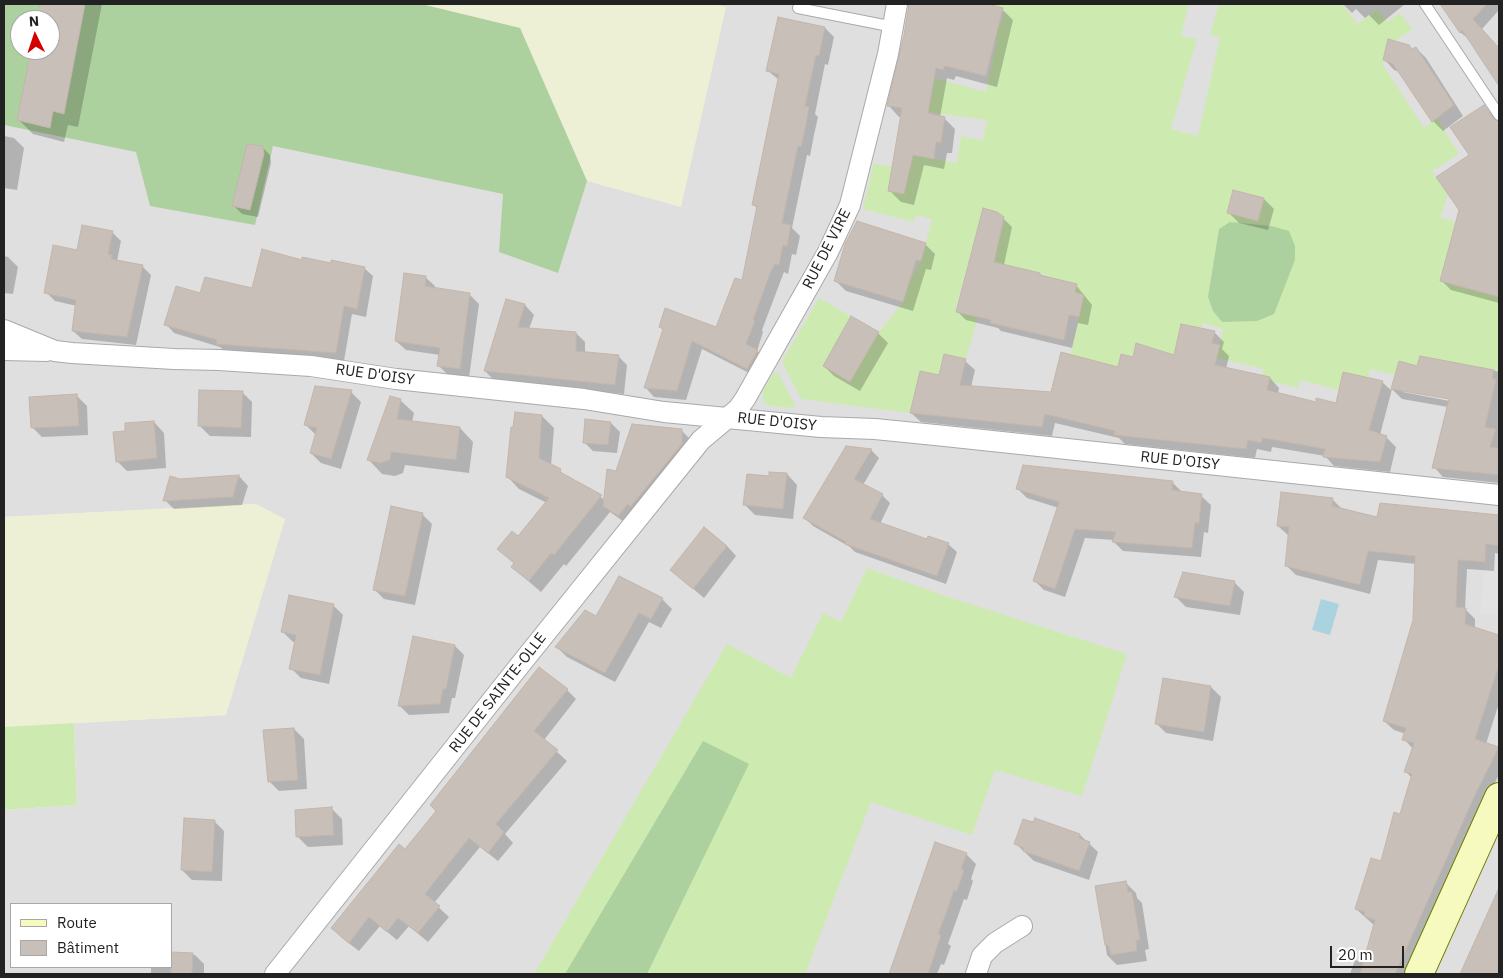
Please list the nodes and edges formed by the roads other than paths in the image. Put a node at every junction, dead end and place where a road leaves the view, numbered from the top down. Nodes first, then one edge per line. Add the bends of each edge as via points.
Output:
1 (897, 4) edge
2 (1425, 4) edge
3 (798, 8) dead end
4 (894, 27) junction
5 (1499, 115) edge
6 (4, 330) edge
7 (4, 350) edge
8 (55, 351) junction
9 (727, 417) junction
10 (1499, 495) edge
11 (1499, 796) edge
12 (1022, 926) dead end
13 (275, 974) edge
14 (976, 974) edge
15 (1419, 974) edge

1 - 4 street, RUE DE VIRE
2 - 5 lane
3 - 4 lane
4 - 9 street, RUE DE VIRE via 846,218 745,399
6 - 8 street, RUE D'OISY
7 - 8 street, RUE D'OISY
8 - 9 street, RUE D'OISY via 311,366 396,379 584,399 664,412
9 - 10 street, RUE D'OISY via 946,436
9 - 13 street, RUE DE SAINTE-OLLE via 701,440
11 - 15 main road
12 - 14 street via 995,943 982,956

